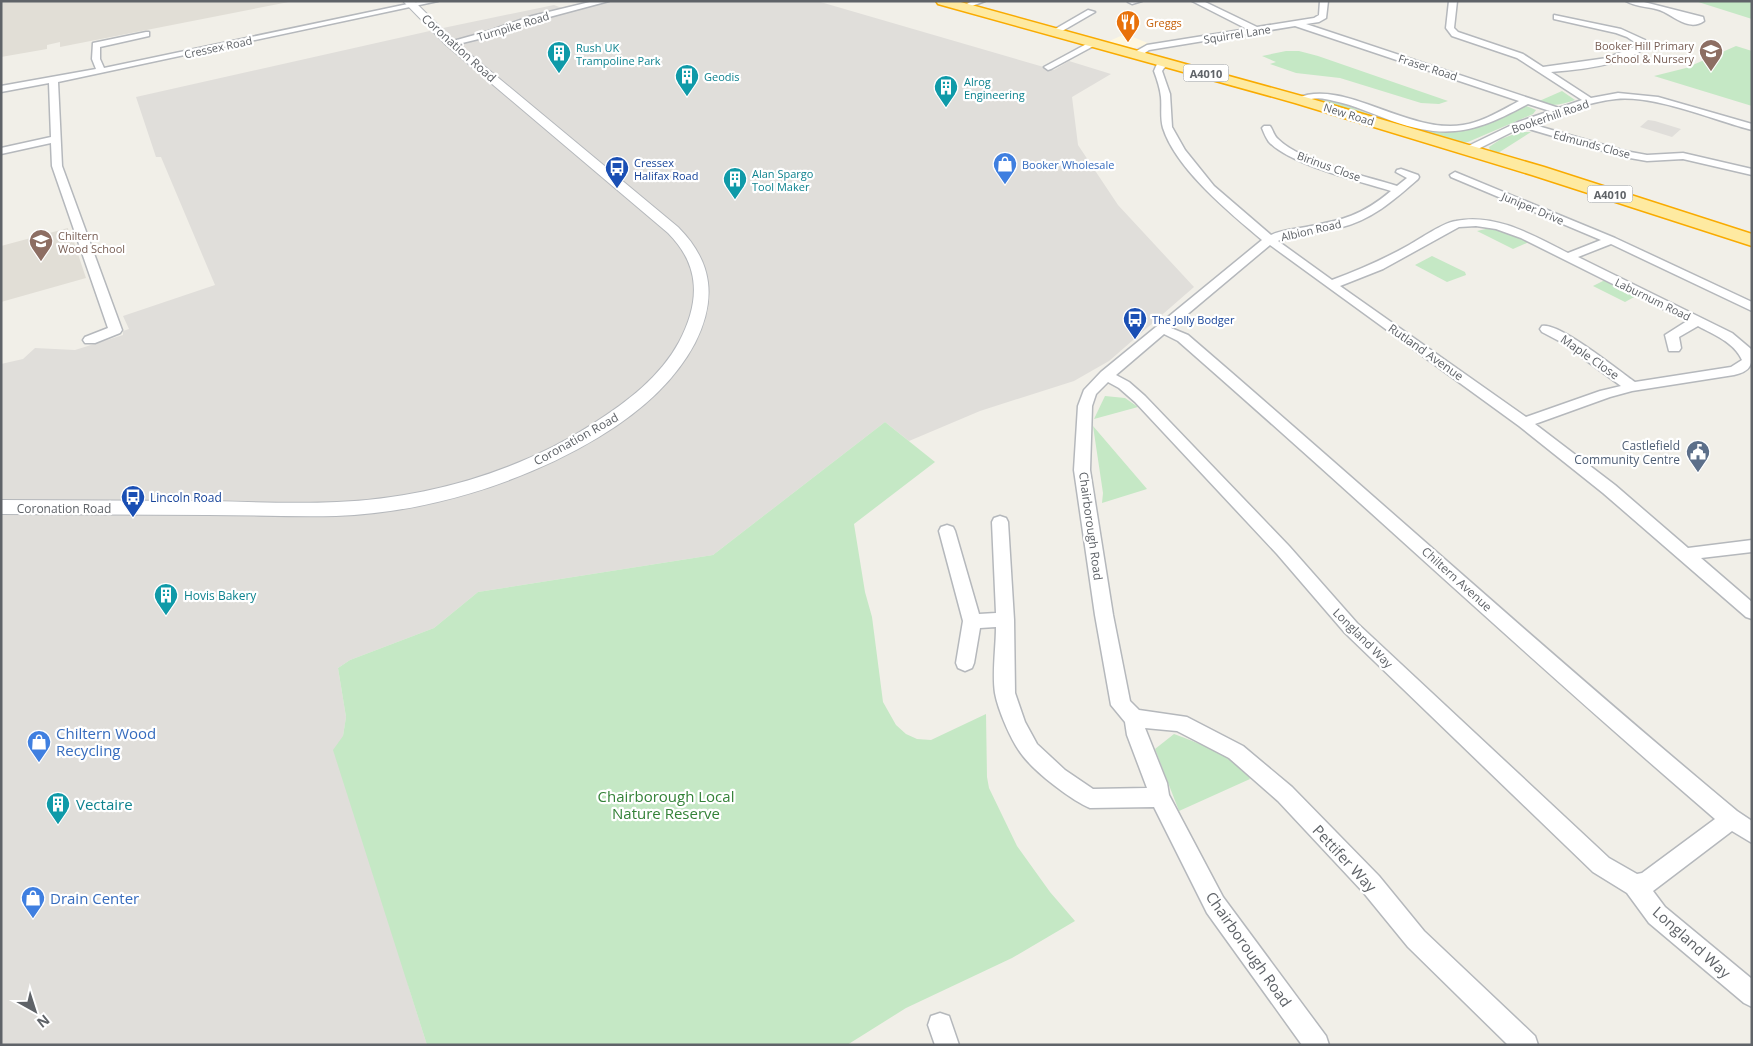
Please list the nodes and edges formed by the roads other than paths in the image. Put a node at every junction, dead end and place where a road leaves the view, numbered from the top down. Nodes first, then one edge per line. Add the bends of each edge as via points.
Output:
1 (434, 1) edge
2 (605, 1) edge
3 (942, 1) edge
4 (981, 1) edge
5 (1196, 1) edge
6 (1324, 1) edge
7 (1453, 1) edge
8 (1630, 1) edge
9 (410, 4) edge
10 (964, 7) junction
11 (1091, 12) dead end
12 (1669, 12) dead end
13 (1557, 17) dead end
14 (1298, 24) junction
15 (1258, 30) junction
16 (1054, 32) junction
17 (146, 34) dead end
18 (450, 43) junction
19 (1095, 44) junction
20 (1619, 53) junction
21 (1136, 55) junction
22 (1634, 58) dead end
23 (1168, 63) junction
24 (1048, 67) dead end
25 (1543, 70) junction
26 (102, 71) junction
27 (53, 80) junction
28 (1, 90) edge
29 (1300, 100) junction
30 (1528, 100) junction
31 (1589, 101) junction
32 (1558, 111) junction
33 (1521, 124) junction
34 (1752, 127) edge
35 (1267, 128) dead end
36 (57, 140) junction
37 (1468, 150) junction
38 (1, 151) edge
39 (1401, 172) dead end
40 (1752, 172) edge
41 (1456, 175) dead end
42 (1400, 190) junction
43 (1611, 240) junction
44 (1752, 240) edge
45 (1271, 241) junction
46 (1568, 257) junction
47 (1332, 285) junction
48 (1752, 307) edge
49 (1698, 321) junction
50 (1161, 328) junction
51 (1546, 329) dead end
52 (90, 340) dead end
53 (1674, 348) dead end
54 (1106, 375) junction
55 (1632, 387) junction
56 (1524, 422) junction
57 (1, 507) edge
58 (1000, 522) dead end
59 (947, 531) dead end
60 (1752, 546) edge
61 (1686, 554) junction
62 (1752, 612) edge
63 (1005, 620) junction
64 (972, 621) junction
65 (965, 663) dead end
66 (1134, 718) junction
67 (1159, 797) junction
68 (1730, 818) junction
69 (1752, 832) edge
70 (1635, 886) junction
71 (1752, 995) edge
72 (1317, 1045) edge
73 (1526, 1045) edge

1 - 9 street, Cressex Road
2 - 18 street, Turnpike Road
3 - 10 highway, New Road / A4010
4 - 10 street
5 - 15 street
6 - 14 street, Squirrel Lane via 1323,16
7 - 25 street via 1450,28 1454,34 1520,56
8 - 12 street
9 - 18 street, Coronation Road
9 - 26 street, Cressex Road
10 - 16 highway, New Road / A4010
11 - 16 street
13 - 20 street via 1630,34 1642,42 1643,46 1638,50
14 - 15 street, Squirrel Lane
14 - 30 street, Fraser Road
15 - 21 street, Squirrel Lane via 1147,48
16 - 19 highway, New Road / A4010
17 - 26 street via 95,44 96,59
18 - 57 street, Coronation Road via 674,230 695,257 702,296 698,321 669,370 644,396 612,421 535,463 489,480 389,504 337,509
19 - 21 highway, New Road / A4010
19 - 24 street
20 - 22 street
20 - 25 street via 1587,65
21 - 23 highway, New Road / A4010
23 - 29 highway, New Road / A4010
23 - 45 street, Rutland Avenue via 1160,66 1158,71 1166,96 1165,120 1175,142 1206,185
25 - 31 street
26 - 27 street, Cressex Road
27 - 28 street, Cressex Road
27 - 36 street
29 - 30 street via 1307,94 1327,95 1406,122 1448,128 1482,123
29 - 37 highway, New Road / A4010
30 - 32 street, Fraser Road
31 - 32 street, Bookerhill Road
31 - 34 street, Bookerhill Road via 1618,96 1658,100
32 - 33 street, Bookerhill Road
33 - 37 street, Bookerhill Road
33 - 40 street, Edmunds Close via 1624,154 1647,158 1683,156
35 - 42 street, Birinus Close via 1272,140 1292,152
36 - 38 street
36 - 52 street via 58,166 114,330
37 - 44 highway, New Road / A4010
39 - 42 street, Albion Road via 1414,177
41 - 43 street, Juniper Drive
42 - 45 street, Albion Road via 1363,216 1340,224 1278,236
43 - 46 street
43 - 48 street, Juniper Drive
45 - 47 street, Rutland Avenue
45 - 50 street, Chairborough Road via 1260,246
46 - 47 street, Laburnum Road via 1498,226 1457,224 1379,266
46 - 49 street, Laburnum Road
47 - 56 street, Rutland Avenue
49 - 53 street via 1672,335
49 - 55 street, Laburnum Road via 1744,349 1749,360 1745,366
50 - 54 street, Chairborough Road
50 - 68 street, Chiltern Avenue via 1183,338 1616,722
51 - 55 street, Maple Close via 1566,339
54 - 66 street, Chairborough Road via 1089,393 1085,406 1082,470 1121,705
54 - 70 street, Longland Way via 1140,399 1283,550 1358,635 1602,865
55 - 56 street, Laburnum Road
56 - 61 street, Rutland Avenue
58 - 63 street
59 - 64 street
60 - 61 street
61 - 62 street, Rutland Avenue
63 - 64 street
63 - 67 street via 1005,693 1030,750 1058,776 1090,798
64 - 65 street
66 - 67 street, Chairborough Road
66 - 73 street, Pettifer Way via 1180,723 1236,752 1285,794 1371,884 1416,939
67 - 72 street, Chairborough Road via 1215,905
68 - 69 street, Chiltern Avenue
68 - 70 street via 1647,883
70 - 71 street, Longland Way via 1658,915

